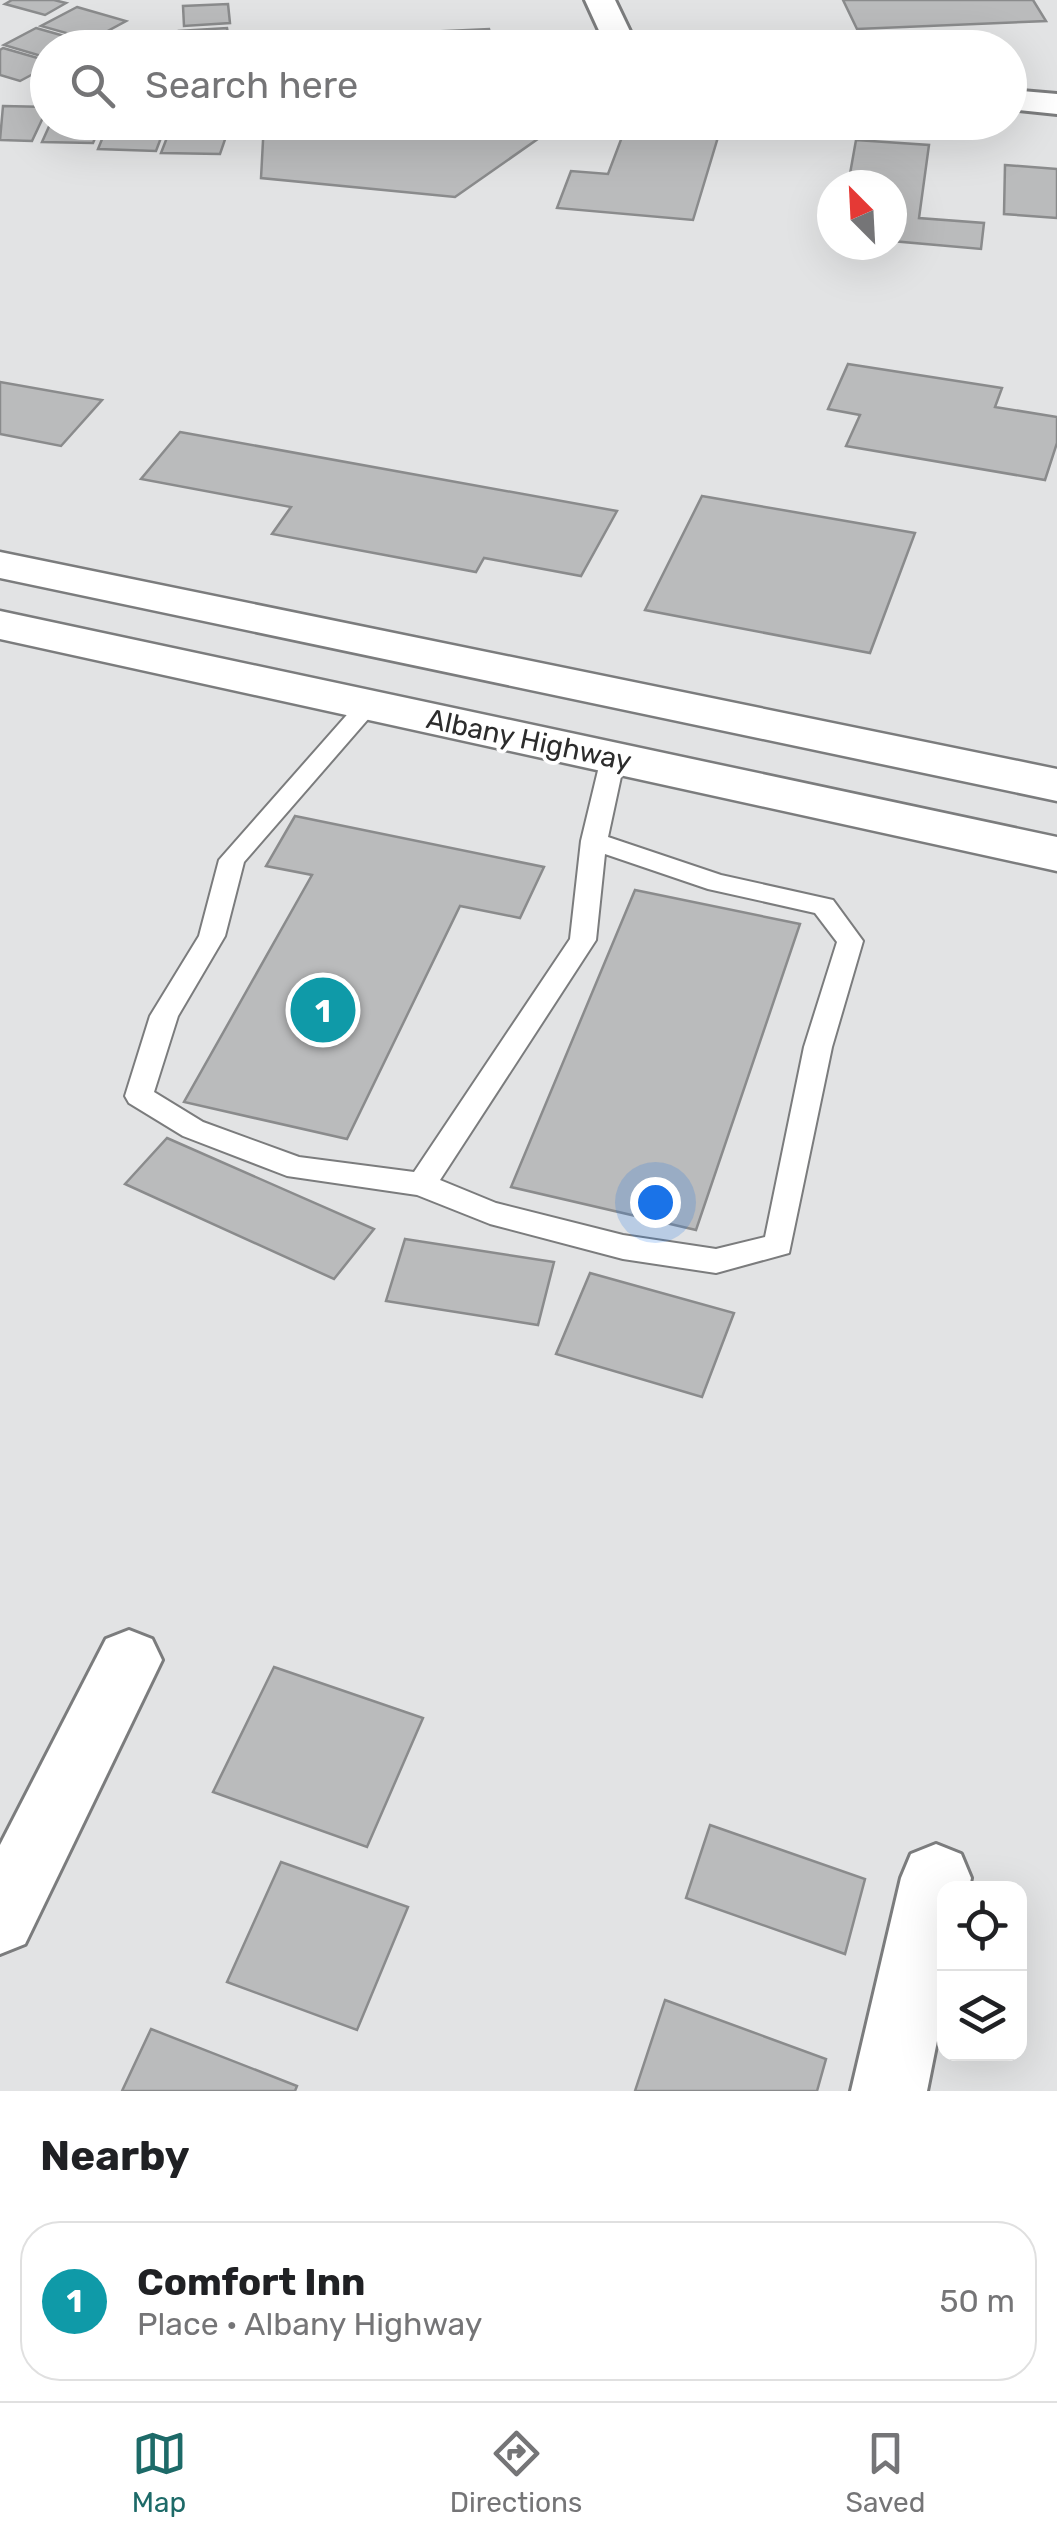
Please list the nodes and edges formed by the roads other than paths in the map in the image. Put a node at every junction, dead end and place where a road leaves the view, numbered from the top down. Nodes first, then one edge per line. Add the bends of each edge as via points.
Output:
1 (600, 0) edge
2 (614, 30) edge
3 (1027, 101) edge
4 (1057, 104) edge
5 (0, 565) edge
6 (0, 625) edge
7 (368, 705) junction
8 (612, 758) junction
9 (1057, 785) edge
10 (594, 841) junction
11 (1057, 854) edge
12 (421, 1184) junction
13 (129, 1660) dead end
14 (936, 1878) dead end
15 (0, 1920) edge
16 (889, 2091) edge

1 - 2 street
3 - 4 street
5 - 9 highway
6 - 7 highway, Albany Highway
7 - 8 highway, Albany Highway
7 - 12 lane via 232,860 212,936 164,1016 139,1096 194,1129 297,1168
8 - 10 lane
8 - 11 highway, Albany Highway
10 - 12 lane via 583,940
10 - 12 lane via 717,883 824,906 850,942 818,1048 778,1245 716,1261 623,1247 490,1212
13 - 15 street
14 - 16 street

